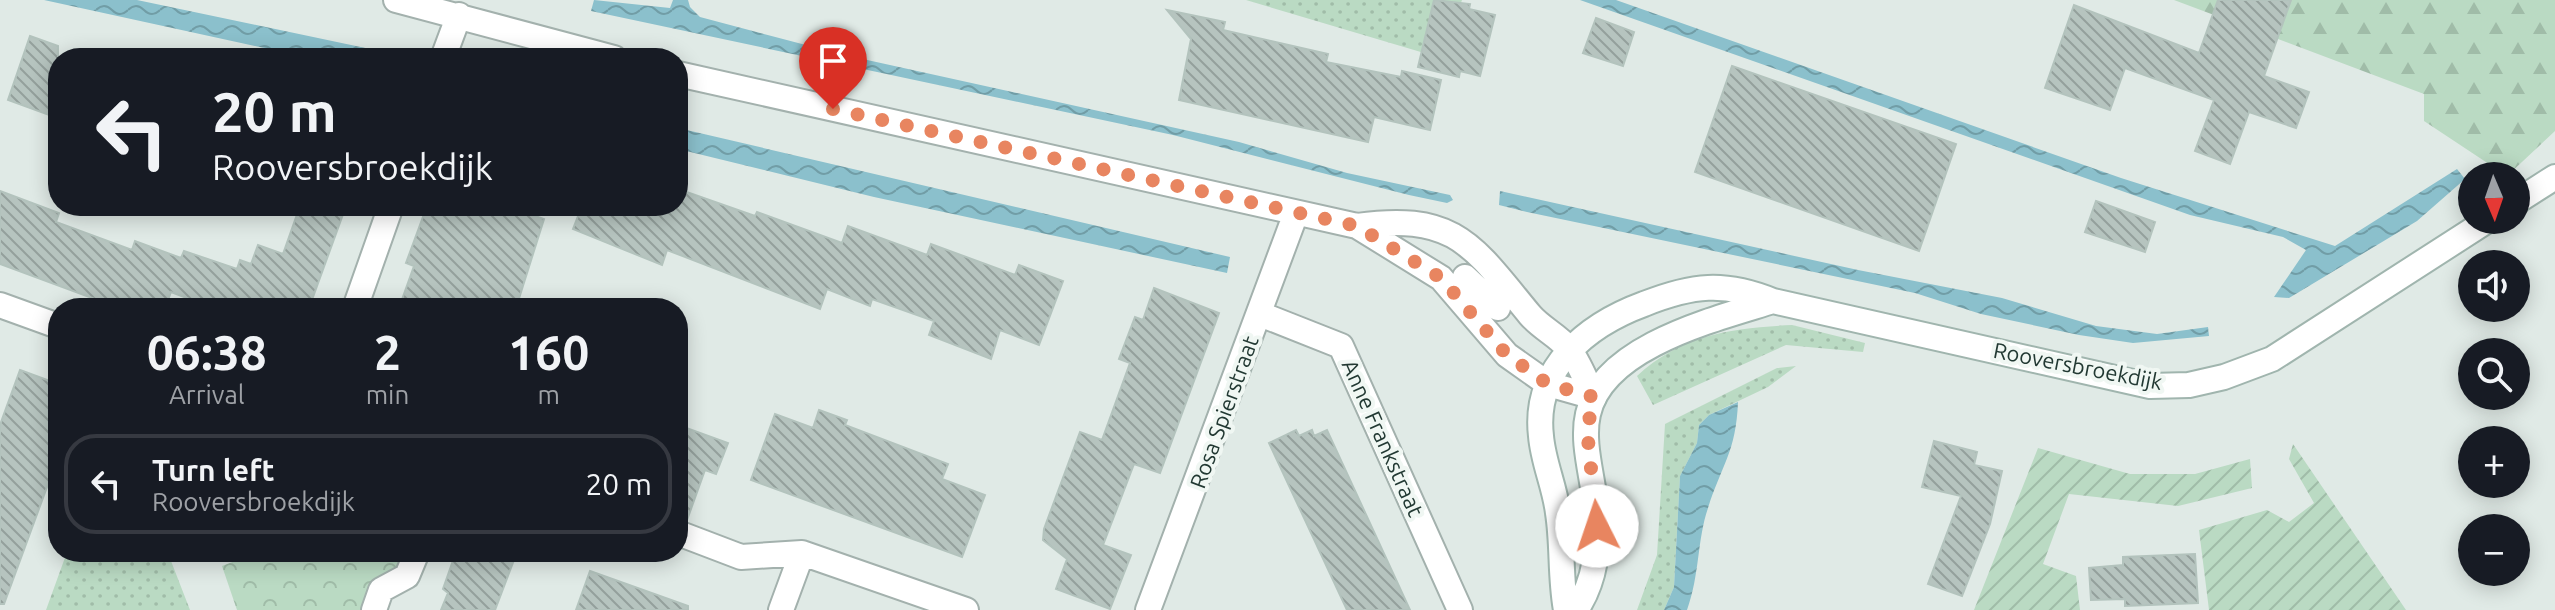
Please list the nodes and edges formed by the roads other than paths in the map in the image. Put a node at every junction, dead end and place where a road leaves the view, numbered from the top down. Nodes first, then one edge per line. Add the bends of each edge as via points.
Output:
1 (396, 0) edge
2 (459, 15) junction
3 (447, 48) edge
4 (578, 48) edge
5 (688, 76) edge
6 (2555, 177) edge
7 (2530, 193) edge
8 (1296, 213) junction
9 (387, 216) edge
10 (1357, 226) junction
11 (2466, 234) edge
12 (1465, 277) dead end
13 (359, 298) edge
14 (1773, 301) junction
15 (0, 305) edge
16 (1498, 308) dead end
17 (1260, 314) junction
18 (48, 322) edge
19 (1568, 349) junction
20 (1548, 384) junction
21 (1594, 397) junction
22 (688, 537) edge
23 (802, 553) junction
24 (413, 562) edge
25 (374, 610) edge
26 (781, 610) edge
27 (966, 610) edge
28 (1148, 610) edge
29 (1460, 610) edge
30 (1566, 610) edge
31 (1576, 610) edge

1 - 2 street
2 - 3 street
2 - 4 street
5 - 8 street
6 - 7 street
8 - 10 street
8 - 17 street, Rosa Spierstraat
9 - 13 street
10 - 19 street via 1392,221 1425,225 1462,239 1494,268 1537,323
10 - 20 street via 1441,278 1507,355
11 - 14 street, Rooversbroekdijk via 2272,359 2189,385 2150,386
12 - 16 street
14 - 19 street, Rooversbroekdijk via 1729,286 1687,289 1618,313
14 - 21 street via 1678,332 1644,350
15 - 18 street
17 - 28 street, Rosa Spierstraat
17 - 29 street, Anne Frankstraat via 1341,346
19 - 20 street
19 - 21 street
20 - 21 street
20 - 30 street via 1540,435 1558,511
21 - 31 street via 1587,430 1597,526 1595,560 1590,590
22 - 23 street via 741,557
23 - 26 street
23 - 27 street
24 - 25 street via 407,576 381,590

